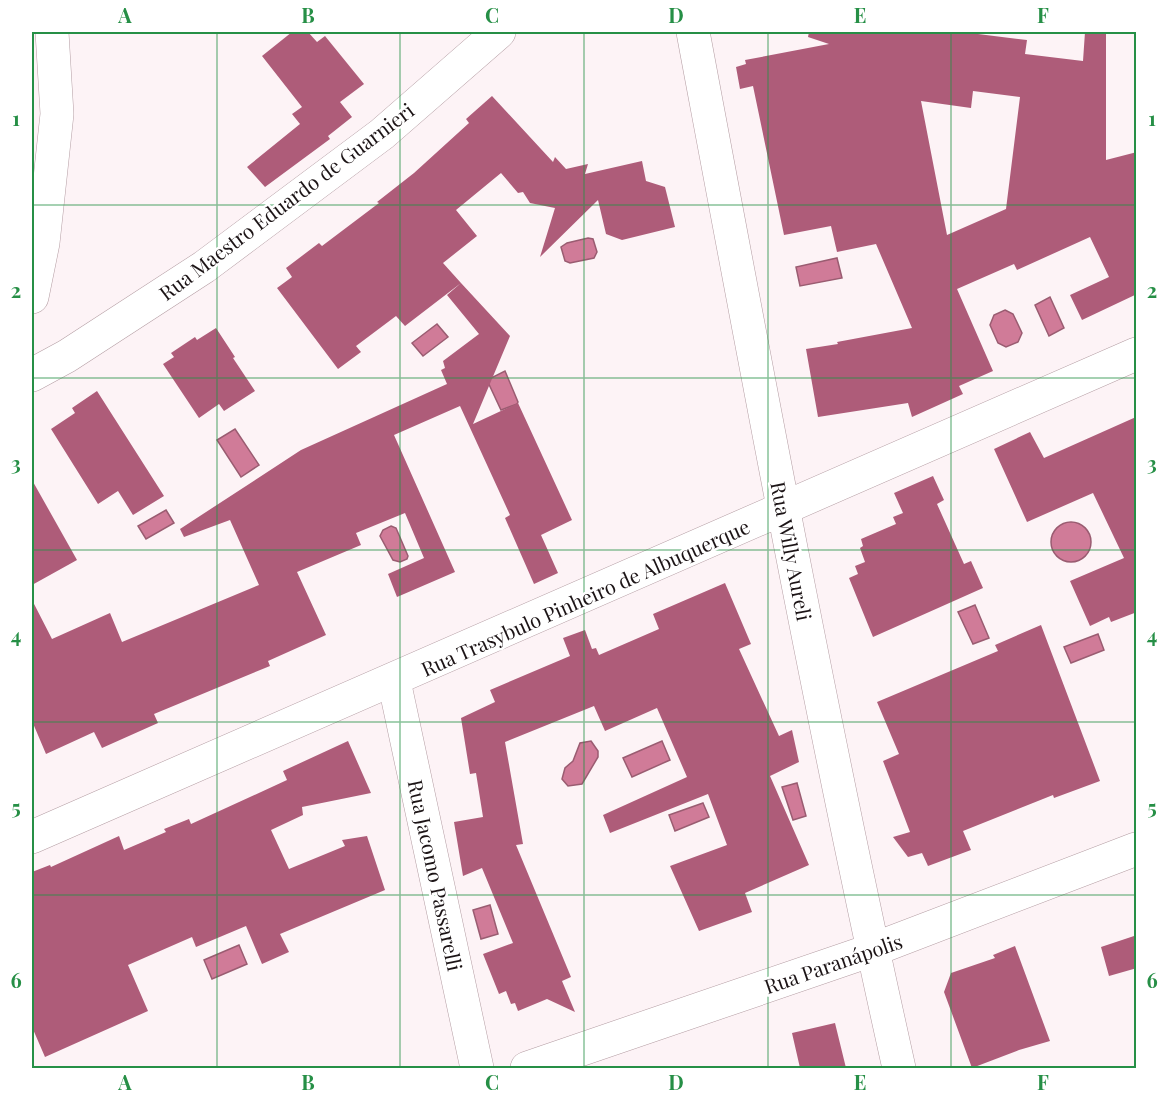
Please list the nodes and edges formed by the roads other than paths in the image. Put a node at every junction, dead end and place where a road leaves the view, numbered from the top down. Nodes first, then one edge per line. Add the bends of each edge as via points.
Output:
1 (52, 32) edge
2 (499, 32) edge
3 (693, 32) edge
4 (32, 297) edge
5 (1137, 354) edge
6 (32, 375) edge
7 (783, 510) junction
8 (394, 681) junction
9 (32, 837) edge
10 (1137, 849) edge
11 (872, 950) junction
12 (477, 1068) edge
13 (527, 1068) edge
14 (898, 1068) edge

1 - 4 street via 57,114 43,243
2 - 6 street, Rua Maestro Eduardo de Guarnieri via 382,134 204,267 68,356
3 - 7 street, Rua Willy Aureli
5 - 7 street, Rua Trasybulo Pinheiro de Albuquerque
7 - 8 street, Rua Trasybulo Pinheiro de Albuquerque
7 - 11 street, Rua Willy Aureli
8 - 9 street, Rua Trasybulo Pinheiro de Albuquerque
8 - 12 street, Rua Jacomo Passarelli
10 - 11 street, Rua Paranápolis
11 - 13 street, Rua Paranápolis
11 - 14 street, Rua Willy Aureli

